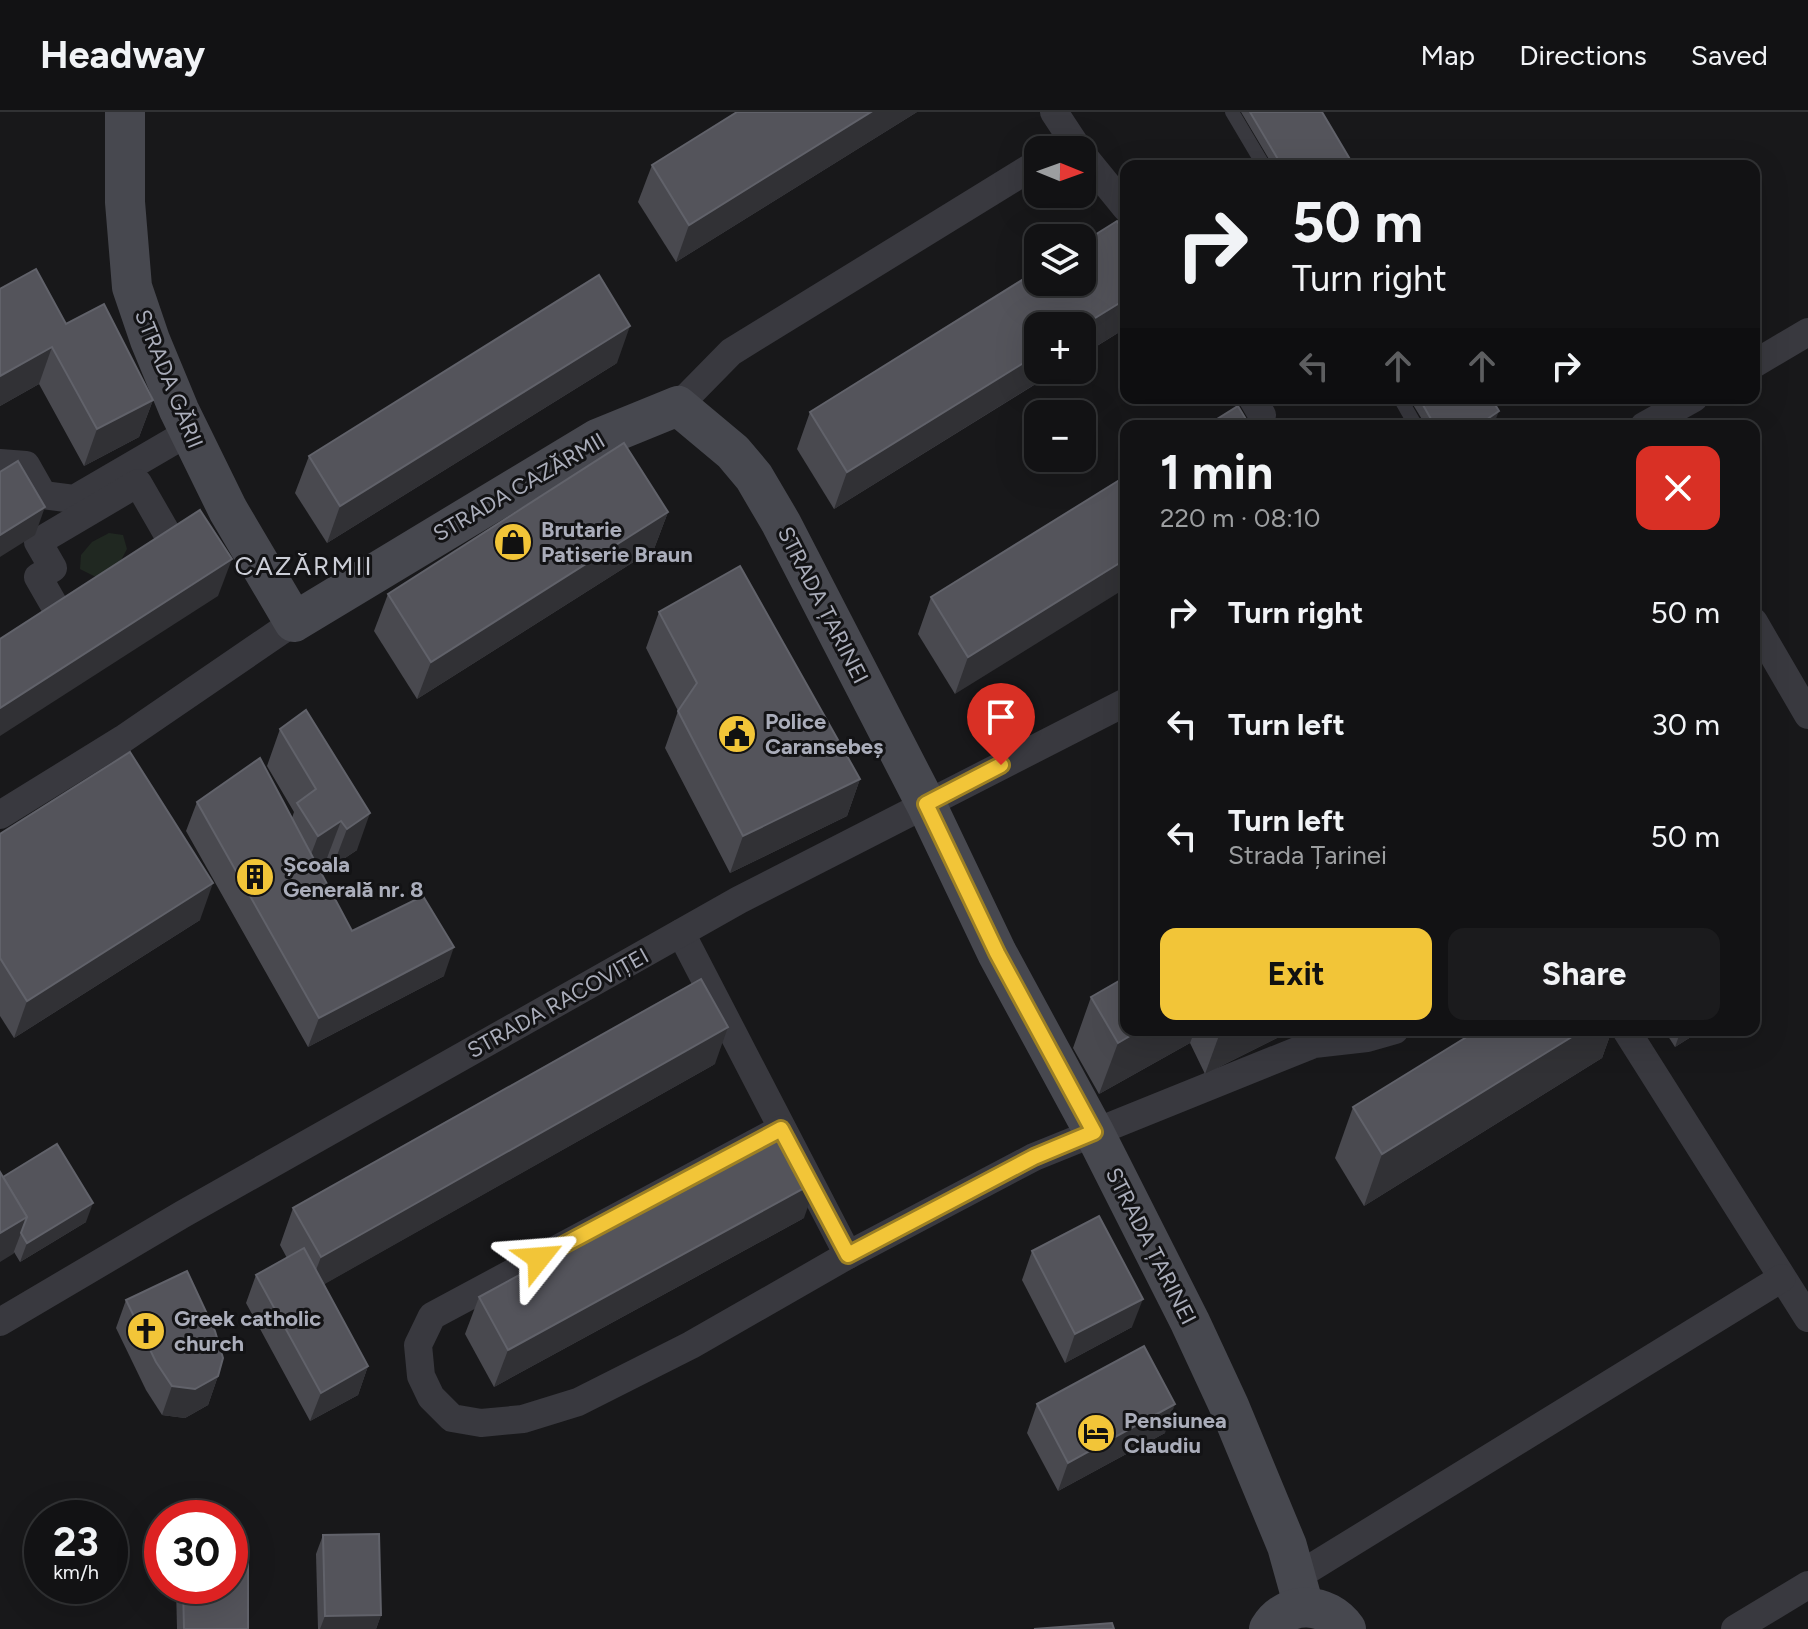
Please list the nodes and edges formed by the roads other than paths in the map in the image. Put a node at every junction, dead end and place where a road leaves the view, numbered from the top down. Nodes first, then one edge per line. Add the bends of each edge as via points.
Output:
1 (125, 112) edge
2 (1054, 112) edge
3 (1232, 112) edge
4 (1066, 136) edge
5 (1260, 160) edge
6 (1024, 172) edge
7 (1096, 175) edge
8 (1120, 201) edge
9 (1808, 332) edge
10 (1760, 360) edge
11 (1684, 404) edge
12 (678, 406) junction
13 (1656, 420) edge
14 (189, 432) junction
15 (0, 463) edge
16 (138, 483) joint
17 (294, 622) junction
18 (1760, 632) edge
19 (1120, 705) edge
20 (1808, 715) edge
21 (926, 804) junction
22 (0, 815) edge
23 (681, 933) junction
24 (1374, 1036) edge
25 (1630, 1036) edge
26 (781, 1129) junction
27 (1094, 1132) junction
28 (848, 1255) junction
29 (1782, 1278) junction
30 (1808, 1318) edge
31 (0, 1322) edge
32 (1808, 1585) edge
33 (1300, 1592) junction
34 (1269, 1629) edge
35 (1346, 1629) edge
36 (1735, 1629) edge

1 - 14 street, STRADA GĂRII via 132,287
2 - 4 street
3 - 5 lane
6 - 12 street, STRADA CAZĂRMII via 731,352
7 - 8 street
9 - 10 street
11 - 13 street
12 - 17 street, STRADA CAZĂRMII via 597,439
12 - 21 street, STRADA ȚARINEI via 754,477
14 - 15 street via 74,499 43,495 26,465
14 - 17 street, STRADA GĂRII
16 - 16 street via 38,542 53,568 38,577 61,617 176,549
17 - 22 street, STRADA CAZĂRMII
18 - 20 street
19 - 21 street, STRADA RACOVIȚEI
21 - 23 street, STRADA RACOVIȚEI
21 - 27 street, STRADA ȚARINEI via 997,953
23 - 26 street
23 - 31 street, STRADA RACOVIȚEI
24 - 27 street via 1314,1044
25 - 29 street
26 - 28 street
26 - 28 street via 432,1316 418,1345 421,1376 431,1397 452,1418 481,1423 523,1419 578,1402
27 - 28 street via 1034,1157
27 - 33 street, STRADA ȚARINEI via 1229,1406 1287,1546
29 - 30 street
29 - 33 street
32 - 36 street
33 - 34 street
33 - 35 street

